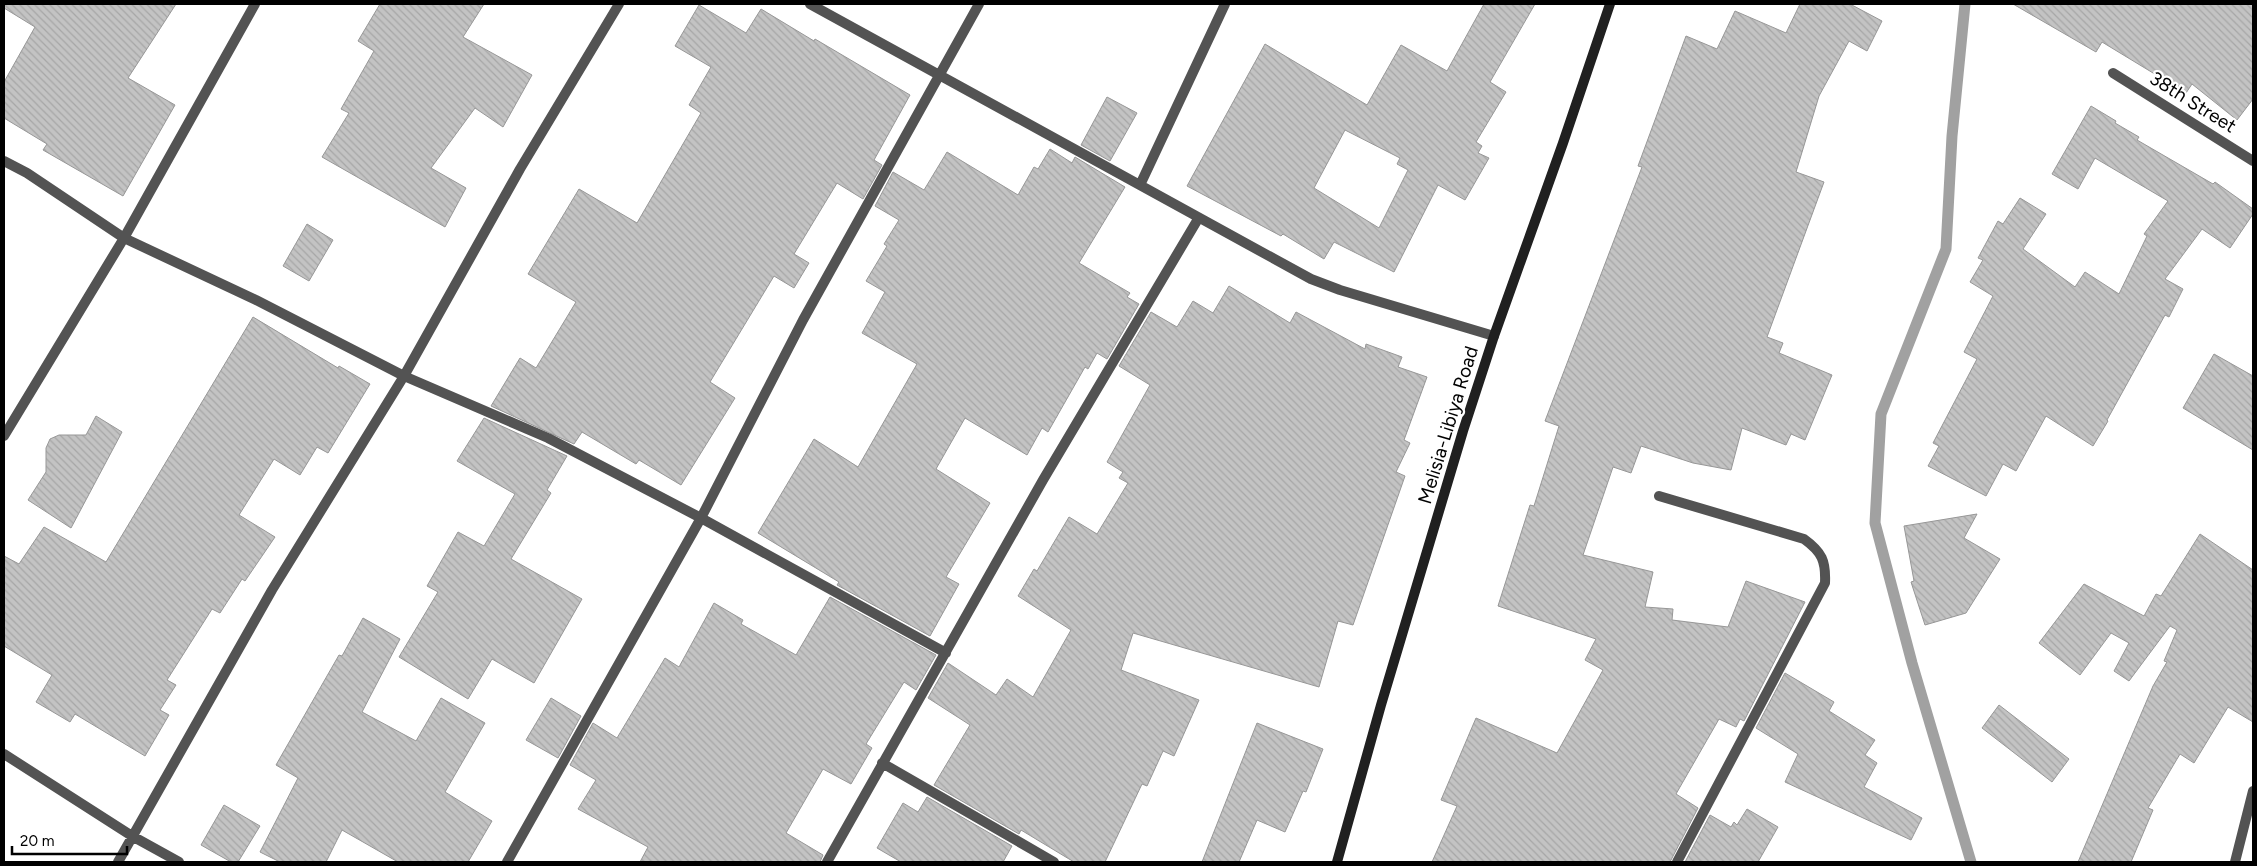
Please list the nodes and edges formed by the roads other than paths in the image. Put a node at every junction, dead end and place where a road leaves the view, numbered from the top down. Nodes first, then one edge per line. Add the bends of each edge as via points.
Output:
1 (256, 4) edge
2 (619, 4) edge
3 (810, 4) edge
4 (979, 4) edge
5 (1224, 4) edge
6 (1610, 4) edge
7 (2113, 73) dead end
8 (938, 76) junction
9 (4, 161) edge
10 (2253, 161) edge
11 (1140, 185) junction
12 (1198, 219) junction
13 (124, 238) junction
14 (1494, 336) junction
15 (404, 376) junction
16 (4, 436) edge
17 (1659, 496) dead end
18 (701, 518) junction
19 (946, 653) junction
20 (4, 754) edge
21 (882, 763) junction
22 (2253, 791) edge
23 (132, 836) junction
24 (118, 862) edge
25 (179, 862) edge
26 (507, 862) edge
27 (827, 862) edge
28 (1054, 862) edge
29 (1336, 862) edge
30 (1677, 862) edge
31 (2234, 862) edge

1 - 13 street
2 - 15 street via 520,170
3 - 8 street
4 - 8 street
5 - 11 street
6 - 14 main road, Melisia-Libiya Road
7 - 10 street, 38th Street
8 - 11 street
8 - 18 street via 803,320
9 - 13 street
11 - 12 street
12 - 14 street via 1311,279
12 - 19 street via 1043,480
13 - 15 street via 256,300
13 - 16 street
14 - 29 main road, Melisia-Libiya Road via 1380,705
15 - 18 street via 548,438
15 - 23 street via 272,590
17 - 30 street via 1804,539 1818,549 1826,567 1825,583
18 - 19 street
18 - 26 street
19 - 21 street
20 - 23 street
21 - 27 street
21 - 28 street
22 - 31 street
23 - 24 street
23 - 25 street

